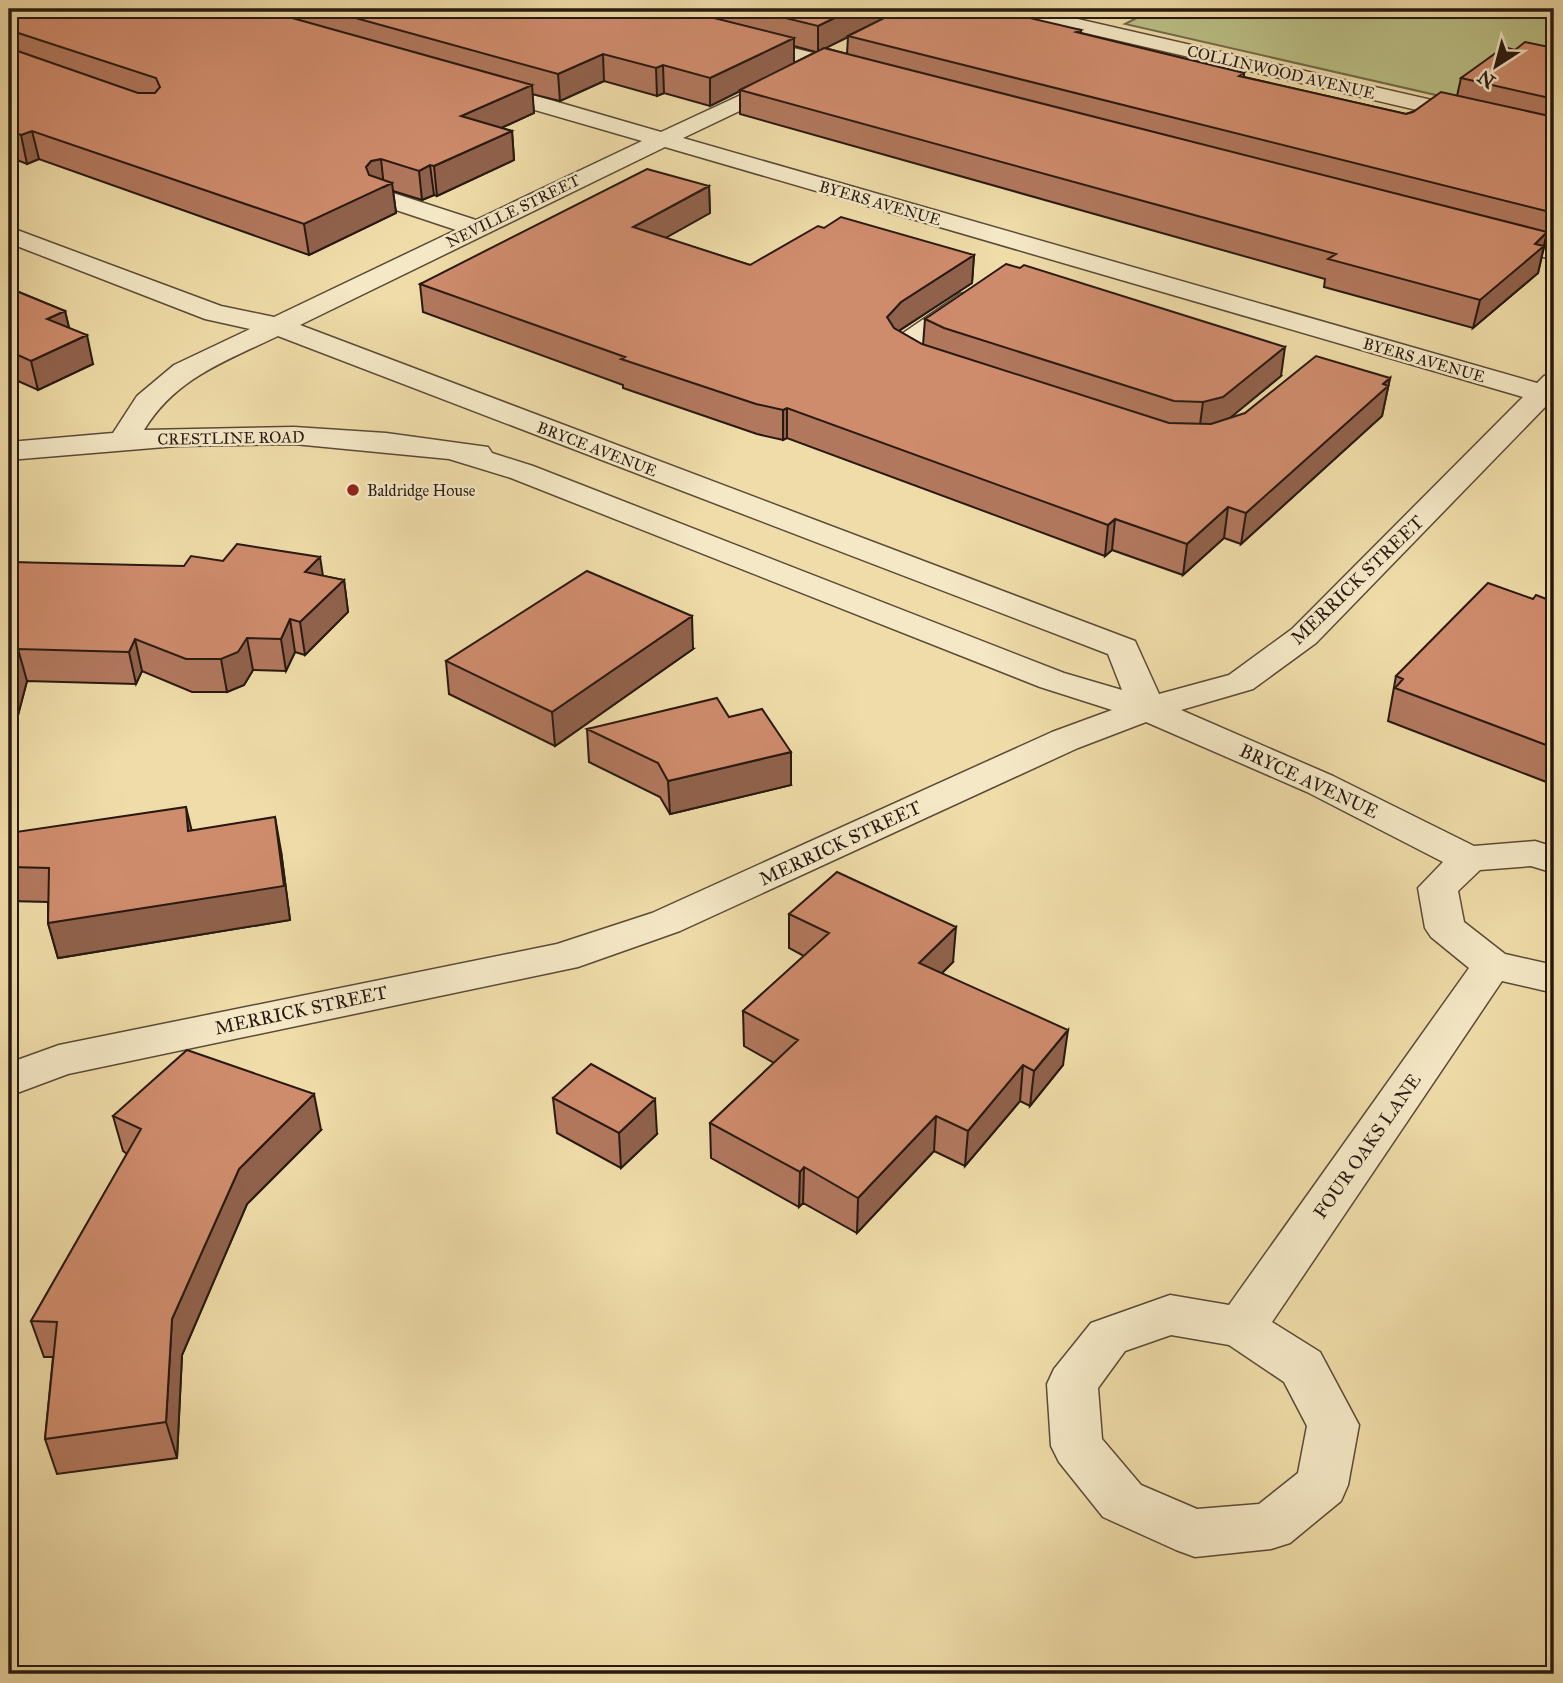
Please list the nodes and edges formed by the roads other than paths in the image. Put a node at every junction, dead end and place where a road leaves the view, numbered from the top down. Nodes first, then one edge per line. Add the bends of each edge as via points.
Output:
1 (1009, 9) edge
2 (717, 35) edge
3 (845, 50) edge
4 (822, 62) junction
5 (874, 75) edge
6 (467, 83) edge
7 (1554, 135) edge
8 (664, 139) junction
9 (384, 198) edge
10 (477, 229) junction
11 (1473, 230) edge
12 (9, 234) edge
13 (1043, 251) junction
14 (1554, 252) edge
15 (276, 326) junction
16 (958, 374) edge
17 (1550, 391) edge
18 (123, 440) junction
19 (453, 450) junction
20 (9, 451) edge
21 (680, 480) junction
22 (1147, 709) junction
23 (1469, 859) junction
24 (1554, 861) edge
25 (1492, 965) junction
26 (1554, 979) edge
27 (9, 1080) edge
28 (1241, 1326) junction

1 - 7 street, COLLINWOOD AVENUE
2 - 4 street
3 - 4 street, NEVILLE STREET
4 - 5 street
4 - 8 street, NEVILLE STREET
6 - 8 street, BYERS AVENUE
8 - 10 street, NEVILLE STREET
8 - 13 street, BYERS AVENUE
9 - 10 street
10 - 15 street, NEVILLE STREET
11 - 14 street
12 - 15 street, BRYCE AVENUE via 214,313
13 - 16 street via 903,346 906,353
13 - 17 street, BYERS AVENUE via 1338,347
15 - 18 street, NEVILLE STREET via 184,371 147,402
15 - 21 street, BRYCE AVENUE
17 - 22 street, MERRICK STREET via 1304,636 1241,682
18 - 19 street, CRESTLINE ROAD via 234,435 352,438
18 - 20 street, CRESTLINE ROAD
19 - 21 street
19 - 22 street, BRYCE AVENUE via 548,482 1052,680
21 - 22 street, BRYCE AVENUE via 1123,648
22 - 23 street, BRYCE AVENUE via 1320,784
22 - 27 street, MERRICK STREET via 1065,740 666,922 563,957 60,1060
23 - 24 street via 1535,853
23 - 25 street via 1438,888 1445,928
25 - 26 street
25 - 28 street, FOUR OAKS LANE
28 - 28 street via 1170,1315 1108,1337 1072,1384 1077,1446 1122,1501 1195,1533 1270,1526 1322,1485 1333,1425 1302,1367

